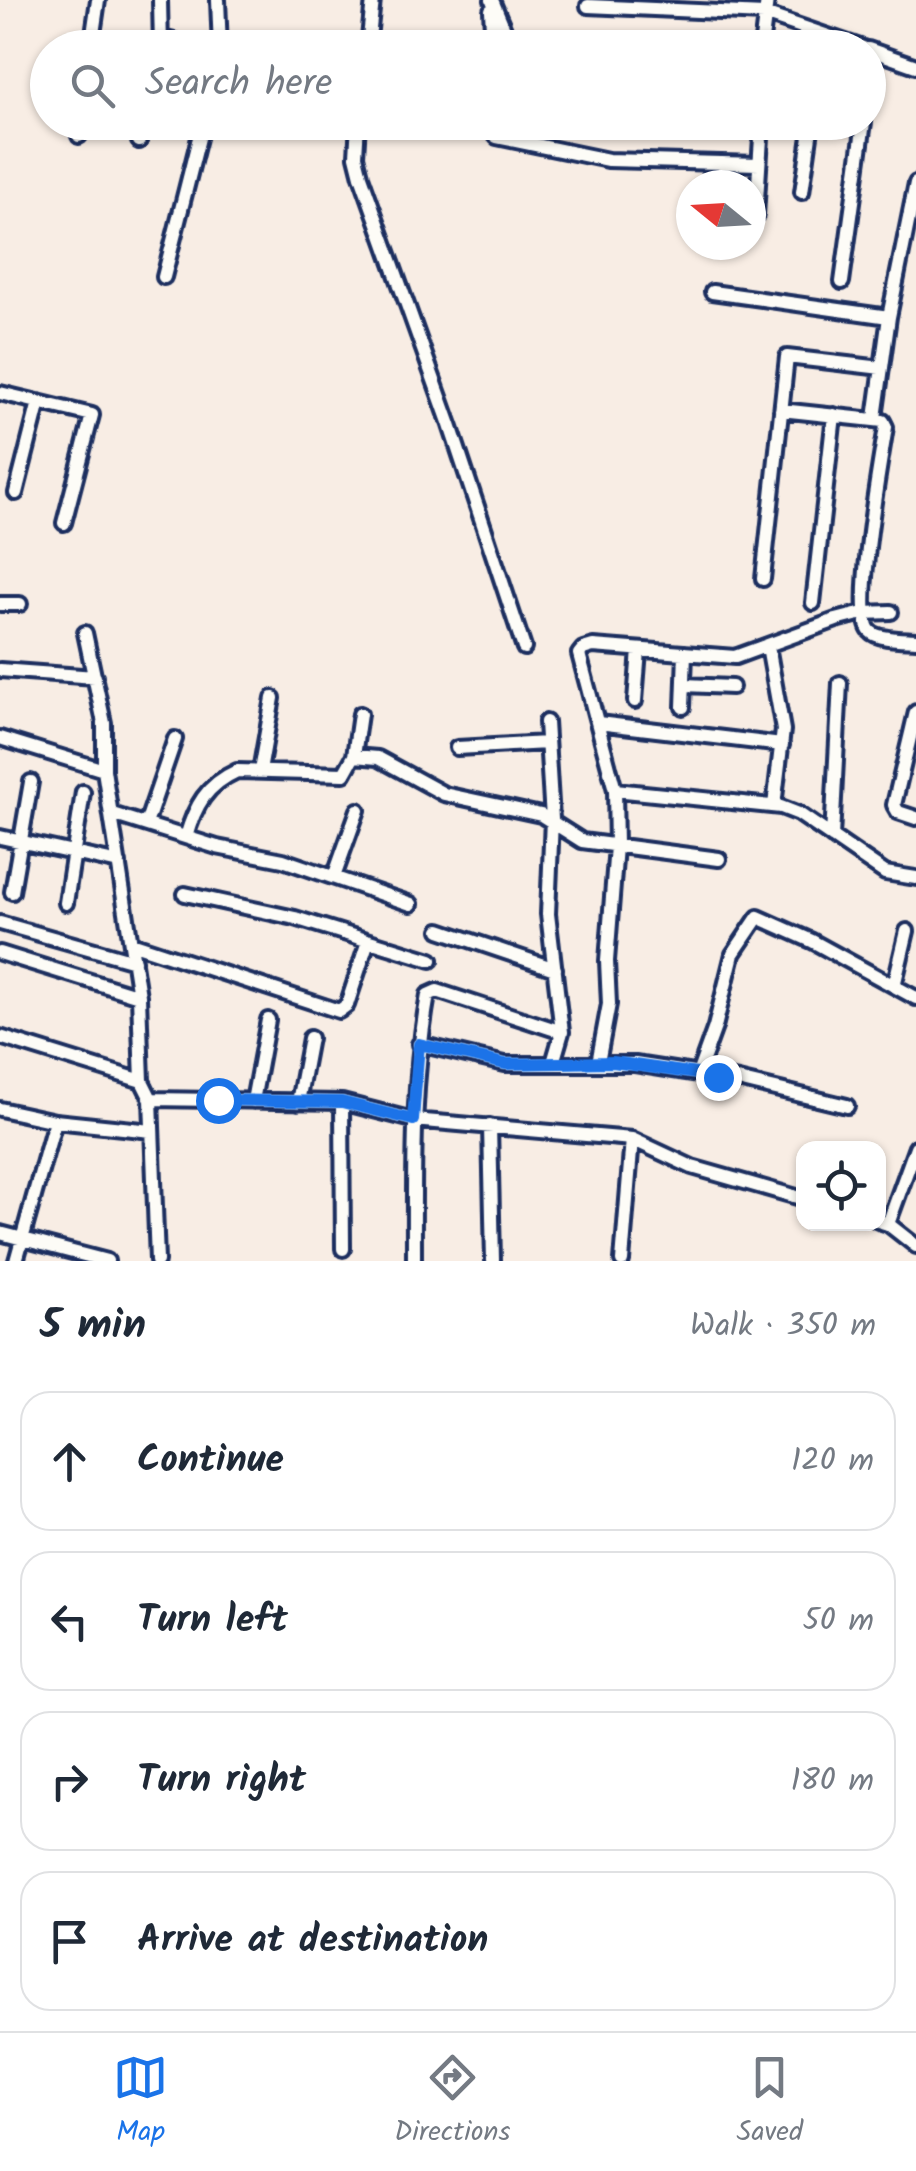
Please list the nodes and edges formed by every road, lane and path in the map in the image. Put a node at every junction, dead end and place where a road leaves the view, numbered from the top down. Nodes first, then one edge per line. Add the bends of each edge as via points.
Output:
1 (98, 0) edge
2 (160, 0) edge
3 (218, 0) edge
4 (374, 0) edge
5 (491, 0) edge
6 (588, 6) dead end
7 (765, 7) edge
8 (94, 30) edge
9 (161, 30) edge
10 (219, 30) edge
11 (370, 30) edge
12 (492, 30) edge
13 (504, 30) edge
14 (804, 30) edge
15 (886, 55) edge
16 (916, 66) edge
17 (198, 140) edge
18 (357, 140) edge
19 (511, 140) edge
20 (761, 140) edge
21 (809, 140) edge
22 (862, 140) edge
23 (759, 164) junction
24 (759, 170) edge
25 (916, 182) edge
26 (802, 192) dead end
27 (164, 277) dead end
28 (842, 282) dead end
29 (712, 292) dead end
30 (888, 317) junction
31 (882, 368) junction
32 (0, 393) edge
33 (40, 402) junction
34 (781, 410) junction
35 (834, 415) junction
36 (875, 418) junction
37 (16, 493) dead end
38 (64, 523) dead end
39 (763, 580) dead end
40 (813, 603) dead end
41 (0, 604) edge
42 (20, 604) dead end
43 (890, 612) dead end
44 (863, 613) junction
45 (85, 633) dead end
46 (916, 640) edge
47 (768, 646) junction
48 (524, 648) dead end
49 (638, 650) junction
50 (686, 653) junction
51 (0, 670) edge
52 (95, 677) junction
53 (840, 683) dead end
54 (684, 685) junction
55 (732, 687) dead end
56 (273, 698) dead end
57 (635, 701) dead end
58 (683, 707) dead end
59 (916, 712) edge
60 (360, 714) dead end
61 (546, 722) dead end
62 (598, 723) junction
63 (0, 738) edge
64 (175, 739) dead end
65 (547, 743) junction
66 (782, 745) junction
67 (457, 748) dead end
68 (354, 756) junction
69 (104, 770) junction
70 (260, 771) junction
71 (31, 782) dead end
72 (615, 790) junction
73 (83, 792) dead end
74 (774, 806) junction
75 (358, 810) dead end
76 (112, 814) junction
77 (916, 818) edge
78 (552, 819) junction
79 (146, 824) junction
80 (0, 837) edge
81 (186, 837) junction
82 (832, 837) junction
83 (21, 841) junction
84 (616, 846) junction
85 (74, 853) junction
86 (719, 859) dead end
87 (120, 863) junction
88 (334, 877) junction
89 (916, 878) edge
90 (12, 892) dead end
91 (185, 894) dead end
92 (66, 903) dead end
93 (411, 904) dead end
94 (0, 923) edge
95 (440, 930) dead end
96 (907, 931) dead end
97 (368, 941) junction
98 (131, 943) junction
99 (0, 953) edge
100 (431, 960) dead end
101 (134, 962) junction
102 (555, 969) junction
103 (894, 986) junction
104 (138, 996) junction
105 (916, 998) edge
106 (268, 1020) dead end
107 (562, 1032) junction
108 (0, 1037) edge
109 (310, 1038) dead end
110 (419, 1044) junction
111 (598, 1062) junction
112 (553, 1063) junction
113 (698, 1074) junction
114 (142, 1081) junction
115 (150, 1099) junction
116 (252, 1101) junction
117 (298, 1102) junction
118 (342, 1102) junction
119 (846, 1106) dead end
120 (0, 1109) edge
121 (413, 1120) junction
122 (55, 1121) junction
123 (490, 1126) junction
124 (152, 1131) junction
125 (632, 1139) junction
126 (916, 1147) edge
127 (796, 1198) edge
128 (886, 1216) edge
129 (886, 1225) edge
130 (0, 1233) edge
131 (22, 1238) junction
132 (916, 1246) edge
133 (342, 1249) dead end
134 (16, 1261) edge
135 (107, 1261) edge
136 (157, 1261) edge
137 (414, 1261) edge
138 (494, 1261) edge
139 (622, 1261) edge

1 - 8 street
2 - 9 street
3 - 10 street
4 - 11 street
5 - 12 street
5 - 13 street
6 - 7 street
7 - 14 street
15 - 16 street
17 - 27 street
18 - 48 street via 361,176
19 - 23 street via 608,160
20 - 23 street
21 - 26 street
22 - 28 street
23 - 24 street
25 - 30 street
29 - 30 street
30 - 31 street
31 - 34 street via 787,357
31 - 36 street
32 - 33 street
33 - 37 street
33 - 38 street via 92,414
34 - 35 street
34 - 39 street
35 - 36 street
35 - 40 street
36 - 44 street via 886,426
41 - 42 street
43 - 44 street
44 - 46 street via 871,633
44 - 47 street
45 - 52 street
47 - 50 street via 736,657
47 - 66 street
49 - 50 street
49 - 57 street
49 - 62 street via 594,646 579,654
50 - 54 street
51 - 52 street
52 - 69 street
53 - 82 street
54 - 55 street
54 - 58 street
56 - 70 street
59 - 77 street via 894,805
60 - 68 street
61 - 65 street
62 - 66 street
62 - 72 street
63 - 69 street
64 - 79 street
65 - 67 street
65 - 78 street
66 - 74 street
68 - 70 street via 336,776
68 - 78 street via 378,758 444,794
69 - 76 street
70 - 81 street via 236,771 204,793
71 - 83 street
72 - 74 street
72 - 84 street
73 - 85 street
74 - 82 street via 800,814
75 - 88 street
76 - 79 street
76 - 87 street
78 - 84 street via 582,841
78 - 102 street via 548,914
79 - 81 street
80 - 83 street
81 - 88 street
82 - 89 street via 885,872
83 - 85 street
83 - 90 street
84 - 86 street
84 - 111 street via 608,1004
85 - 87 street
85 - 92 street
87 - 98 street
88 - 93 street
91 - 97 street
94 - 101 street
95 - 102 street
96 - 103 street
97 - 98 street via 347,1006 338,1010
97 - 100 street
98 - 101 street
99 - 104 street
101 - 104 street
102 - 107 street
103 - 105 street
103 - 113 street via 758,916 733,954
104 - 114 street
106 - 116 street
107 - 110 street via 431,991
107 - 112 street
108 - 114 street
109 - 117 street
110 - 112 street via 505,1064
110 - 121 street
111 - 112 street
111 - 113 street
113 - 119 street
114 - 115 street
115 - 116 street
115 - 124 street
116 - 117 street
117 - 118 street
118 - 121 street
118 - 133 street
120 - 122 street
121 - 123 street
121 - 137 street
122 - 124 street
122 - 131 street
123 - 125 street
123 - 138 street
124 - 136 street
125 - 127 street via 692,1167
125 - 139 street
126 - 128 street
129 - 132 street
130 - 131 street
131 - 134 street
131 - 135 street

